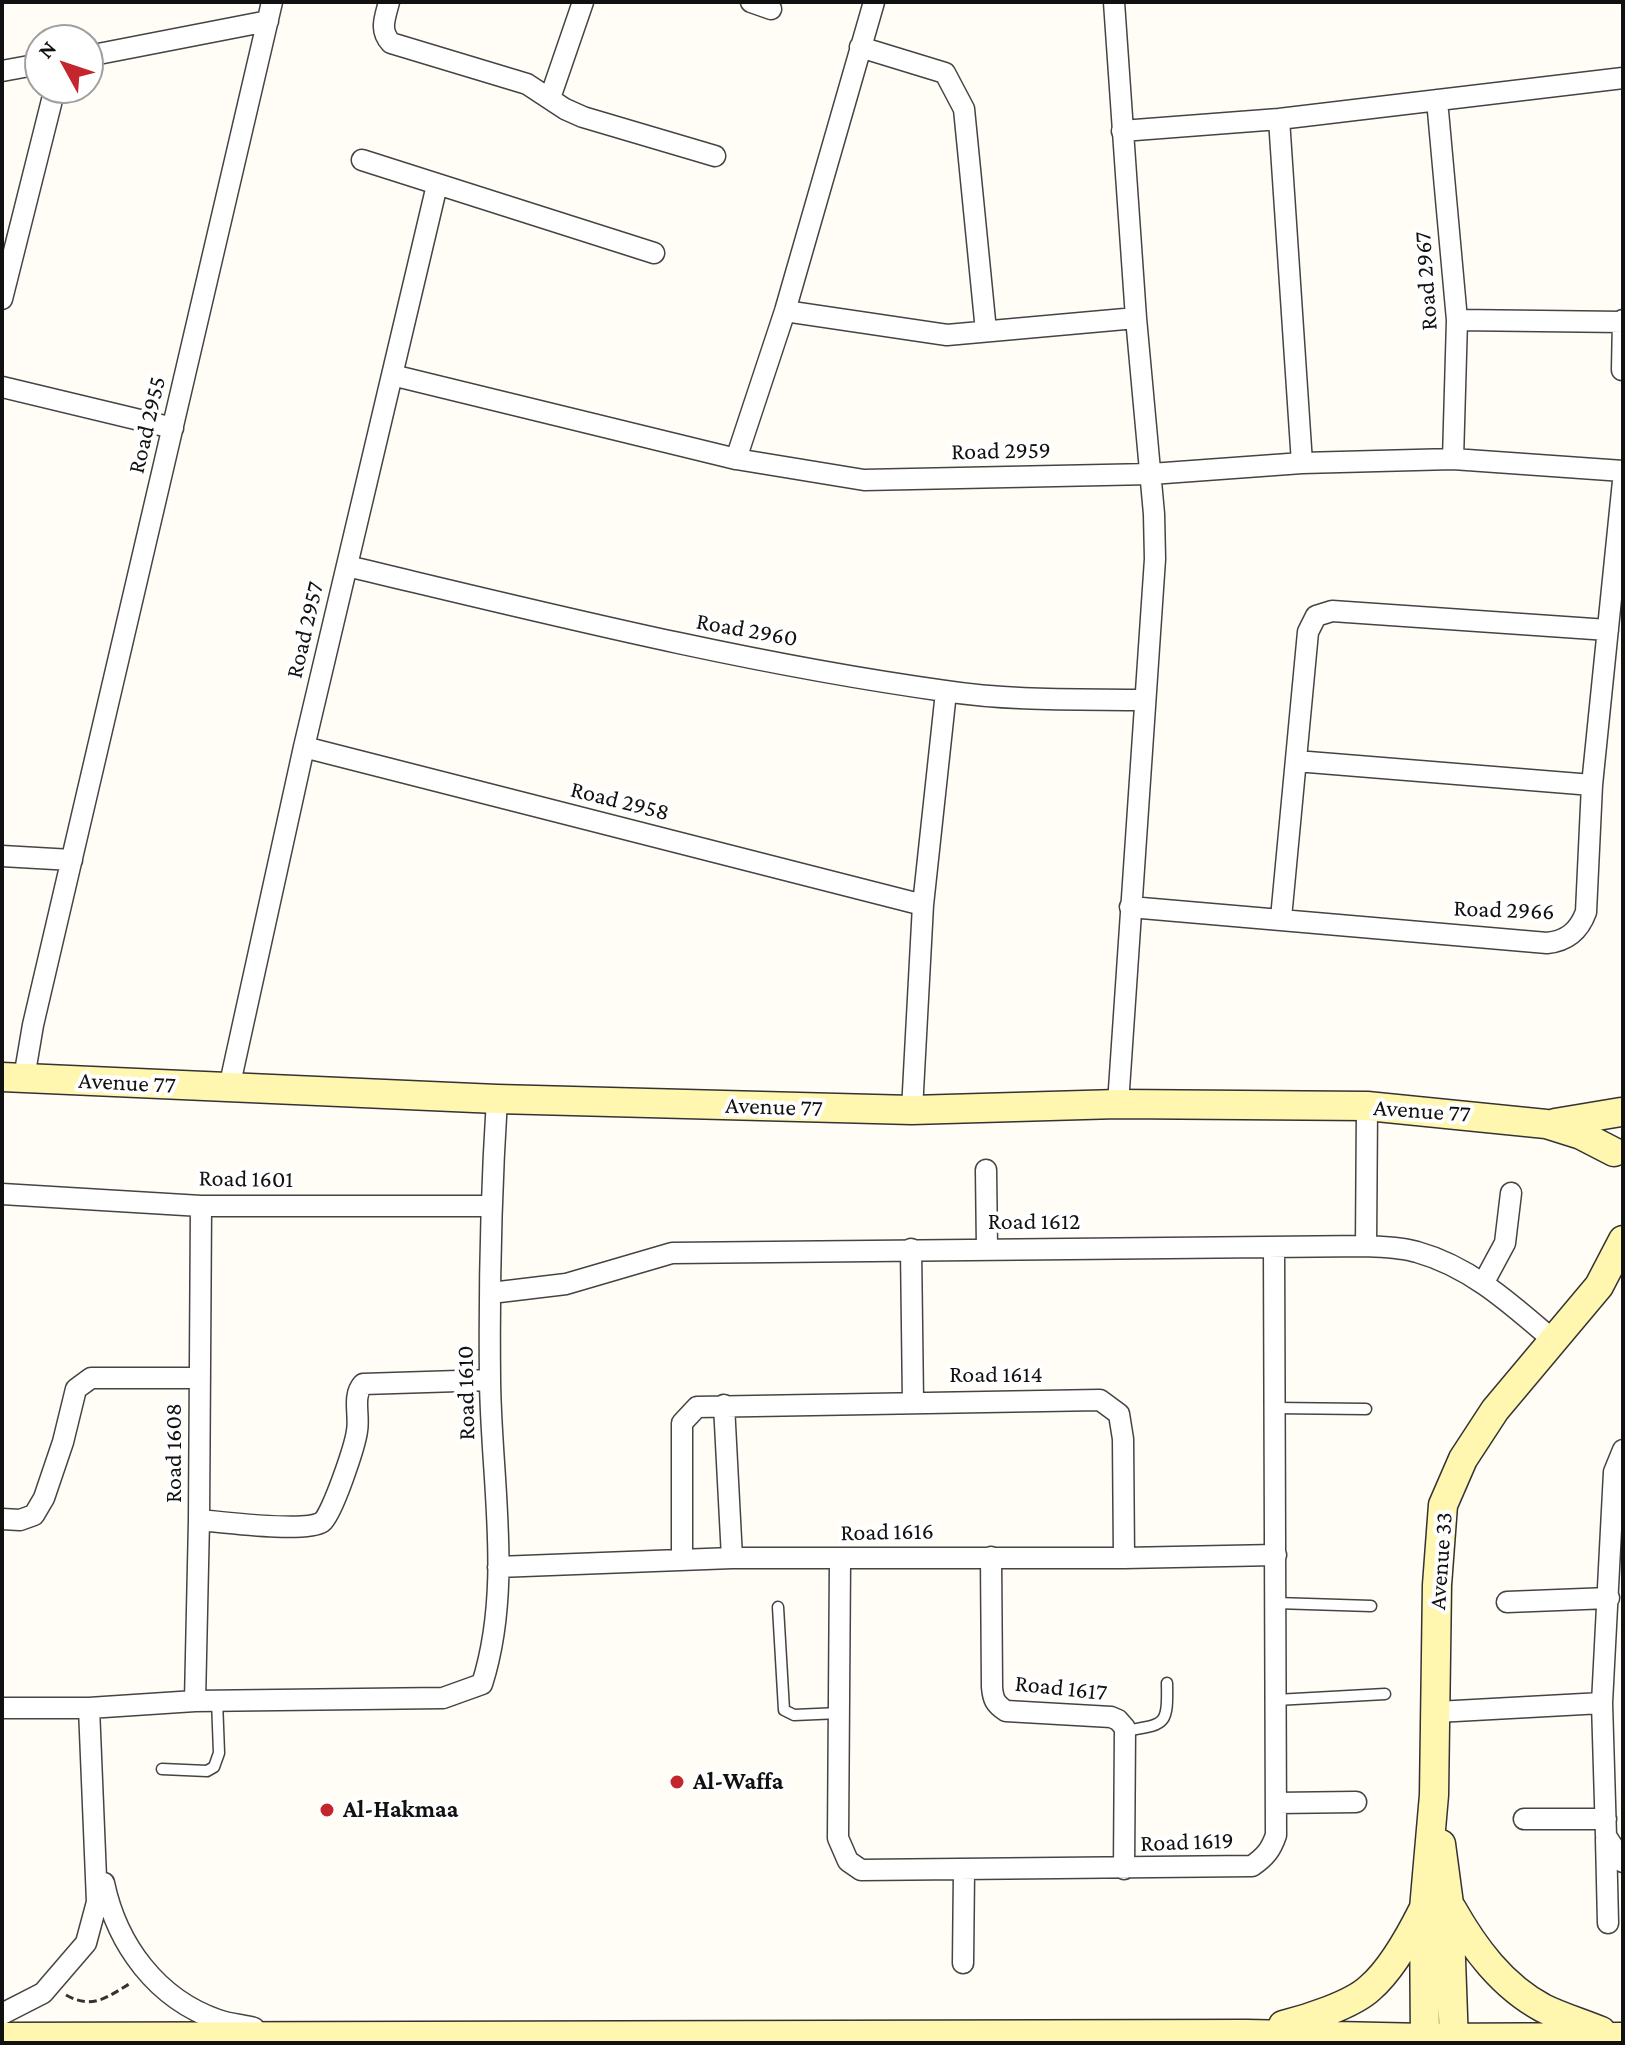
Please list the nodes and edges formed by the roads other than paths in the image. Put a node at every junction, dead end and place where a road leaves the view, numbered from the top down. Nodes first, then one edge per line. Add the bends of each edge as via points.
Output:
1 (389, 2) edge
2 (583, 2) edge
3 (751, 2) edge
4 (874, 2) edge
5 (1114, 2) edge
6 (771, 9) dead end
7 (270, 11) edge
8 (860, 47) junction
9 (104, 52) edge
10 (24, 67) edge
11 (2, 71) edge
12 (1623, 78) edge
13 (550, 98) junction
14 (1437, 100) junction
15 (51, 104) edge
16 (1279, 119) junction
17 (1122, 131) junction
18 (715, 156) dead end
19 (362, 160) dead end
20 (437, 185) junction
21 (654, 253) dead end
22 (2, 299) edge
23 (785, 311) junction
24 (1136, 318) junction
25 (1457, 320) junction
26 (1623, 321) edge
27 (986, 331) junction
28 (1622, 370) edge
29 (392, 375) junction
30 (2, 387) edge
31 (173, 428) junction
32 (736, 459) junction
33 (1453, 459) junction
34 (1302, 463) junction
35 (1623, 471) edge
36 (1151, 474) junction
37 (1623, 481) edge
38 (347, 566) junction
39 (1608, 630) junction
40 (946, 692) junction
41 (1144, 700) junction
42 (304, 747) junction
43 (1296, 761) junction
44 (1592, 785) junction
45 (2, 856) edge
46 (72, 860) junction
47 (923, 905) junction
48 (1130, 907) junction
49 (1281, 918) junction
50 (13, 1078) edge
51 (229, 1088) junction
52 (497, 1099) junction
53 (1118, 1104) junction
54 (1367, 1106) junction
55 (912, 1110) junction
56 (1622, 1111) edge
57 (1546, 1124) junction
58 (1618, 1158) edge
59 (986, 1170) dead end
60 (1511, 1193) dead end
61 (2, 1194) edge
62 (201, 1206) junction
63 (490, 1206) junction
64 (1623, 1240) edge
65 (1366, 1246) junction
66 (1274, 1247) junction
67 (911, 1249) junction
68 (987, 1249) junction
69 (1484, 1282) junction
70 (491, 1293) junction
71 (1553, 1340) junction
72 (200, 1378) junction
73 (490, 1380) junction
74 (913, 1402) junction
75 (724, 1405) junction
76 (1274, 1408) junction
77 (1366, 1409) dead end
78 (1623, 1453) edge
79 (2, 1519) edge
80 (199, 1520) junction
81 (1276, 1555) junction
82 (991, 1557) junction
83 (732, 1558) junction
84 (1124, 1558) junction
85 (682, 1560) junction
86 (840, 1560) junction
87 (498, 1567) junction
88 (1507, 1602) dead end
89 (1276, 1603) junction
90 (1371, 1606) dead end
91 (1613, 1606) edge
92 (778, 1607) dead end
93 (1167, 1683) dead end
94 (1385, 1694) dead end
95 (217, 1700) junction
96 (1276, 1700) junction
97 (195, 1701) junction
98 (1602, 1703) junction
99 (2, 1708) edge
100 (89, 1708) junction
101 (1437, 1712) junction
102 (840, 1713) junction
103 (1125, 1731) junction
104 (162, 1769) dead end
105 (1356, 1802) dead end
106 (1276, 1803) junction
107 (1524, 1819) dead end
108 (1606, 1828) junction
109 (96, 1848) junction
110 (1623, 1862) edge
111 (1124, 1869) junction
112 (964, 1871) junction
113 (1436, 1906) junction
114 (1608, 1923) dead end
115 (963, 1963) dead end
116 (2, 2014) edge
117 (1247, 2034) junction
118 (2, 2037) edge
119 (294, 2037) junction
120 (1620, 2037) edge
121 (1425, 2040) edge
122 (1454, 2040) edge

1 - 13 street via 383,28 391,43 527,84
2 - 13 street
3 - 6 street
4 - 8 street
5 - 17 street
7 - 9 street
7 - 31 street, Road 2955
8 - 23 street
8 - 27 street via 945,73 964,109
10 - 11 street
12 - 14 street
13 - 18 street via 583,117
14 - 16 street
14 - 25 street, Road 2967
15 - 22 street
16 - 17 street
16 - 34 street
17 - 24 street
19 - 20 street
20 - 21 street
20 - 29 street, Road 2957
23 - 27 street via 947,335
23 - 32 street
24 - 27 street
24 - 36 street
25 - 26 street
25 - 33 street, Road 2967
26 - 28 street
29 - 32 street, Road 2959
29 - 38 street, Road 2957
30 - 31 street
31 - 46 street, Road 2955
32 - 36 street, Road 2959 via 864,480
33 - 34 street, Road 2959
33 - 35 street, Road 2959
34 - 36 street, Road 2959
36 - 41 street via 1154,605
37 - 39 street, Road 2966
38 - 40 street, Road 2960 via 653,640
38 - 42 street, Road 2957
39 - 43 street via 1324,612 1308,632
39 - 44 street, Road 2966
40 - 41 street, Road 2960
40 - 47 street
41 - 48 street
42 - 47 street, Road 2958
42 - 51 street, Road 2957
43 - 44 street
43 - 49 street
44 - 49 street, Road 2966 via 1586,912 1564,939 1547,943
45 - 46 street
46 - 50 street, Road 2955 via 33,1025
47 - 55 street
48 - 49 street, Road 2966
48 - 53 street
50 - 51 street, Avenue 77
51 - 52 street, Avenue 77
52 - 55 street, Avenue 77
52 - 63 street, Road 1610
53 - 54 street, Avenue 77
53 - 55 street, Avenue 77
54 - 57 street, Avenue 77
54 - 65 street
56 - 57 street, Avenue 77
56 - 58 street via 1611,1135
57 - 58 street, Avenue 77 via 1581,1135
59 - 68 street
60 - 69 street via 1505,1243
61 - 62 street, Road 1601
62 - 63 street, Road 1601
62 - 72 street, Road 1608
63 - 70 street, Road 1610
64 - 71 street, Avenue 33 via 1605,1276
65 - 66 street, Road 1612
65 - 69 street, Road 1612 via 1414,1251
66 - 68 street, Road 1612
66 - 76 street, Road 1619
67 - 68 street, Road 1612
67 - 70 street, Road 1612 via 672,1253 566,1284
67 - 74 street
69 - 71 street, Road 1612
70 - 73 street, Road 1610
71 - 101 street, Avenue 33 via 1495,1410 1463,1459 1443,1505
72 - 79 street via 91,1378 76,1389 63,1442 34,1515
72 - 80 street, Road 1608
73 - 80 street via 363,1384 358,1391 357,1431 323,1522 306,1528
73 - 87 street, Road 1610
74 - 75 street, Road 1614
74 - 84 street, Road 1614 via 1100,1400 1119,1414
75 - 83 street
75 - 85 street, Road 1614 via 697,1407 682,1423
76 - 77 lane
76 - 81 street, Road 1619
78 - 91 street via 1614,1472
80 - 97 street, Road 1608
81 - 84 street, Road 1616
81 - 89 street, Road 1619
82 - 84 street, Road 1616
82 - 86 street, Road 1616
82 - 103 street, Road 1617 via 992,1687 998,1706 1006,1711 1111,1717
83 - 85 street, Road 1616
83 - 86 street, Road 1616
85 - 87 street, Road 1616
86 - 102 street, Road 1619
87 - 95 street, Road 1610 via 495,1629 482,1684 443,1698
88 - 91 street
89 - 90 lane
89 - 96 street, Road 1619
91 - 98 street
92 - 102 lane via 784,1710 794,1715
93 - 103 lane via 1167,1714 1160,1723
94 - 96 lane
95 - 97 street
95 - 104 lane via 219,1753 214,1767
96 - 106 street, Road 1619
97 - 100 street
98 - 101 street
98 - 108 street
99 - 100 street
100 - 109 street
101 - 113 street, Avenue 33
102 - 112 street, Road 1619 via 838,1838 848,1861 861,1870
103 - 111 street, Road 1617
105 - 106 street
106 - 111 street, Road 1619 via 1271,1849 1252,1866
107 - 108 street
108 - 110 street
108 - 114 street
109 - 116 street via 97,1902 86,1943 43,1993
109 - 119 street via 108,1902 127,1947 164,1991 217,2020
111 - 112 street, Road 1619
112 - 115 street
113 - 117 street via 1370,1989 1316,2017
113 - 120 street via 1508,1983 1543,2008
113 - 121 street, Avenue 33
113 - 122 street, Avenue 33
117 - 119 street
117 - 121 street
118 - 119 street
120 - 122 street
121 - 122 street

